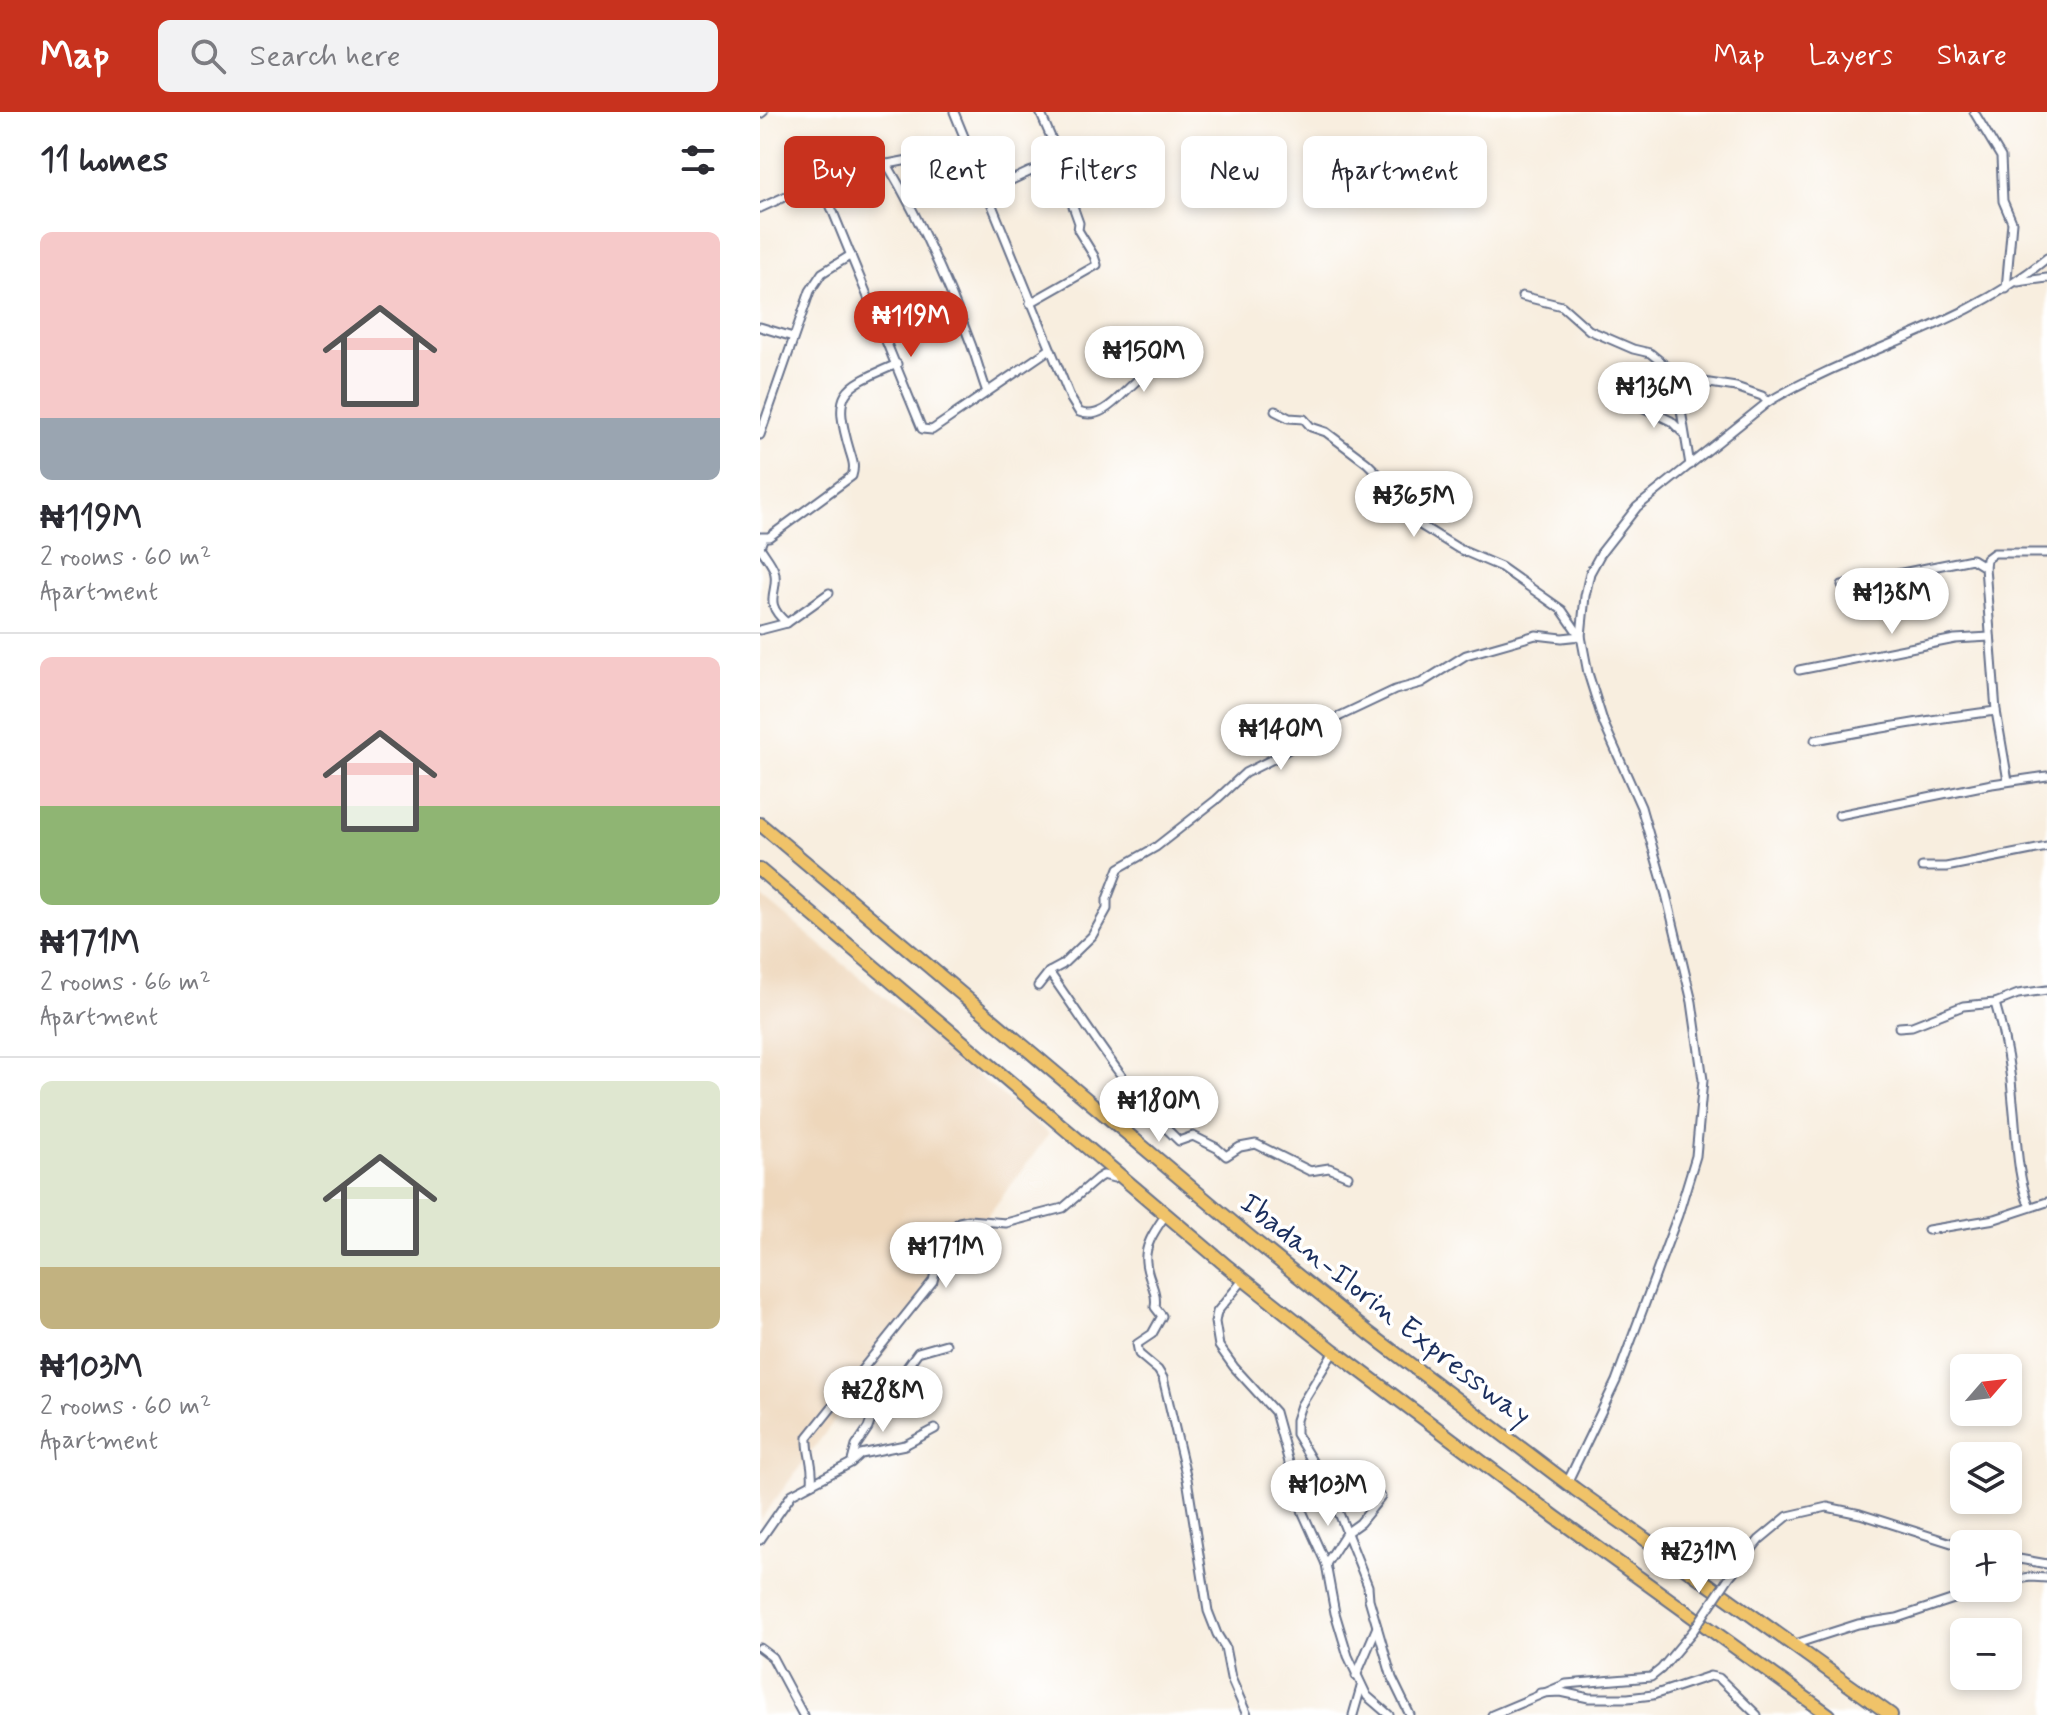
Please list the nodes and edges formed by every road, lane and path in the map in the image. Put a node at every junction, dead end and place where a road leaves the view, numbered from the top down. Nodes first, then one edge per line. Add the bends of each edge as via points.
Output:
1 (954, 112) edge
2 (1040, 112) edge
3 (1974, 112) edge
4 (962, 136) edge
5 (1050, 136) edge
6 (901, 161) edge
7 (887, 164) joint
8 (784, 197) edge
9 (760, 208) edge
10 (831, 208) edge
11 (994, 208) edge
12 (1074, 208) edge
13 (851, 255) junction
14 (2047, 258) edge
15 (2047, 278) edge
16 (2018, 282) junction
17 (2006, 289) junction
18 (1522, 296) dead end
19 (1030, 303) junction
20 (760, 327) edge
21 (793, 337) junction
22 (1173, 348) dead end
23 (1050, 349) junction
24 (897, 364) junction
25 (1666, 366) junction
26 (987, 392) junction
27 (1768, 402) junction
28 (1640, 406) dead end
29 (1275, 411) dead end
30 (1683, 432) junction
31 (760, 435) edge
32 (1690, 465) junction
33 (762, 538) edge
34 (2047, 553) edge
35 (1985, 567) junction
36 (1842, 585) dead end
37 (829, 593) dead end
38 (787, 623) junction
39 (760, 630) edge
40 (1581, 636) junction
41 (1990, 637) junction
42 (1799, 670) dead end
43 (1996, 711) junction
44 (1815, 740) dead end
45 (2047, 776) edge
46 (2008, 781) junction
47 (1839, 815) dead end
48 (760, 824) edge
49 (2047, 847) edge
50 (1922, 867) dead end
51 (760, 870) edge
52 (1049, 972) junction
53 (1038, 986) dead end
54 (2047, 990) edge
55 (1995, 1003) junction
56 (1899, 1027) dead end
57 (1119, 1174) junction
58 (1348, 1176) dead end
59 (2047, 1202) edge
60 (2030, 1207) junction
61 (1166, 1214) junction
62 (1928, 1230) dead end
63 (1244, 1279) junction
64 (946, 1344) dead end
65 (1334, 1351) junction
66 (935, 1429) dead end
67 (851, 1463) junction
68 (812, 1483) junction
69 (1567, 1483) junction
70 (1381, 1497) dead end
71 (1347, 1532) junction
72 (760, 1540) edge
73 (1950, 1543) edge
74 (2022, 1560) edge
75 (1326, 1564) junction
76 (2047, 1564) edge
77 (2022, 1578) edge
78 (2047, 1578) edge
79 (1950, 1600) edge
80 (1378, 1625) junction
81 (1792, 1645) junction
82 (760, 1648) edge
83 (1356, 1676) junction
84 (1361, 1687) junction
85 (1540, 1693) junction
86 (803, 1715) edge
87 (1247, 1715) edge
88 (1353, 1715) edge
89 (1389, 1715) edge
90 (1410, 1715) edge
91 (1492, 1715) edge
92 (1757, 1715) edge
93 (1829, 1715) edge
94 (1891, 1715) edge

1 - 4 street
2 - 5 street
3 - 17 street via 2001,157 2003,201 2012,222
6 - 7 street
7 - 26 street via 932,252
8 - 9 street
10 - 13 street
11 - 19 street
12 - 19 street via 1078,230 1097,265
13 - 21 street via 822,273
13 - 24 street
14 - 16 street
15 - 16 street
16 - 17 street
17 - 27 street
18 - 25 street via 1562,306 1589,330 1650,353
19 - 23 street
20 - 21 street
21 - 31 street
22 - 23 street via 1169,367 1144,374 1089,415 1075,407
23 - 26 street
24 - 26 street via 927,431
24 - 33 street via 854,383 846,393 841,424 854,466 852,476
25 - 27 street
25 - 30 street via 1677,386
27 - 32 street
28 - 30 street
29 - 40 street via 1326,432 1379,475 1396,510 1459,549 1501,567 1562,610
30 - 32 street
32 - 40 street via 1637,507 1601,553 1590,573
33 - 38 street via 760,547 775,572 772,603
34 - 35 street via 1994,553
35 - 36 street via 1972,559
35 - 41 street
37 - 38 street
38 - 39 street
40 - 52 street via 1536,635 1466,655 1421,683 1340,716 1245,773 1156,847 1119,868 1092,936
40 - 69 street via 1604,724 1641,807 1666,894 1692,1002 1703,1080 1696,1156 1678,1215 1616,1381
41 - 42 street
41 - 43 street
43 - 44 street
43 - 46 street
45 - 46 street
46 - 47 street
48 - 69 highway, Ibadan-Ilorin Expressway via 1250,1237
49 - 50 street
51 - 57 highway, Ibadan-Ilorin Expressway
52 - 53 street
52 - 58 street via 1117,1068 1179,1141 1193,1136 1226,1156 1256,1144 1310,1171 1329,1168
54 - 55 street
55 - 56 street via 1963,1006
55 - 60 street
57 - 61 highway, Ibadan-Ilorin Expressway
57 - 68 street via 1098,1178 1063,1208 1006,1223 959,1222 942,1243 933,1281 808,1437
59 - 60 street
60 - 62 street via 1995,1219
61 - 63 highway, Ibadan-Ilorin Expressway
61 - 87 street via 1149,1242 1146,1262 1155,1307 1162,1316 1152,1334 1137,1344 1139,1354 1163,1378 1208,1611
63 - 65 highway, Ibadan-Ilorin Expressway
63 - 75 street via 1217,1312 1219,1346 1275,1412 1303,1513
64 - 67 street via 918,1352 873,1414
65 - 71 street via 1301,1405 1296,1434
65 - 93 highway, Ibadan-Ilorin Expressway
66 - 67 street via 905,1445 861,1454
67 - 68 street
68 - 72 street via 792,1494
69 - 81 highway, Ibadan-Ilorin Expressway
70 - 71 street
71 - 75 street
71 - 80 street
73 - 85 street, bridge via 1827,1507 1788,1516 1759,1540 1693,1631 1651,1677 1566,1684
74 - 76 street
75 - 83 street
77 - 78 street
79 - 81 street
80 - 83 street
80 - 90 street via 1392,1678
81 - 94 highway, Ibadan-Ilorin Expressway
82 - 86 street via 772,1657
83 - 84 street
84 - 88 street
84 - 89 street
85 - 91 street
85 - 92 street via 1628,1698 1710,1676 1719,1678

